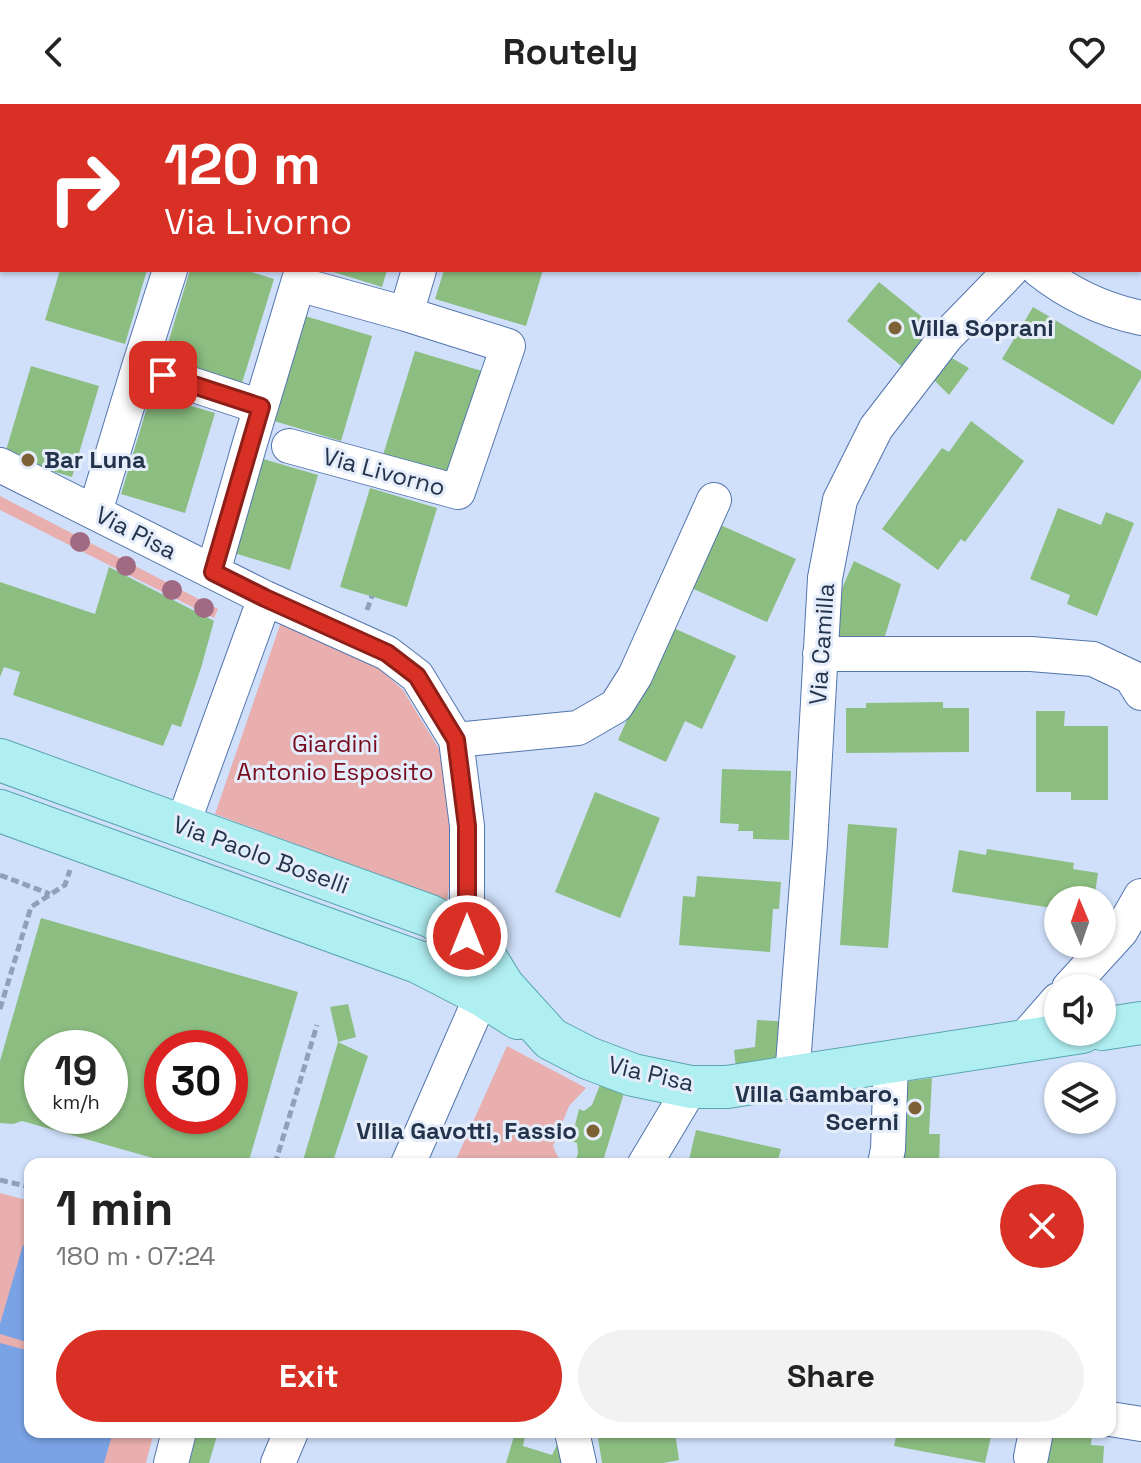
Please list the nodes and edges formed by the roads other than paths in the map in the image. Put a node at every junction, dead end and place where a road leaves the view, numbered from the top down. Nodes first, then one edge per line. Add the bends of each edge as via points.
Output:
1 (169, 272) edge
2 (418, 272) edge
3 (1009, 272) edge
4 (1042, 272) edge
5 (300, 277) edge
6 (406, 314) junction
7 (1141, 318) edge
8 (139, 367) junction
9 (261, 407) junction
10 (289, 446) dead end
11 (0, 465) edge
12 (714, 500) dead end
13 (95, 512) junction
14 (213, 572) junction
15 (265, 598) junction
16 (820, 654) junction
17 (1141, 693) edge
18 (456, 740) junction
19 (0, 760) edge
20 (0, 811) edge
21 (182, 826) junction
22 (1141, 896) edge
23 (467, 936) junction
24 (418, 962) junction
25 (1082, 974) edge
26 (482, 995) junction
27 (1044, 1016) edge
28 (1141, 1023) edge
29 (1116, 1027) edge
30 (1044, 1038) edge
31 (551, 1039) junction
32 (1022, 1041) junction
33 (891, 1062) junction
34 (792, 1077) junction
35 (691, 1087) junction
36 (411, 1158) edge
37 (649, 1158) edge
38 (886, 1158) edge
39 (1116, 1420) edge
40 (1141, 1424) edge
41 (177, 1438) edge
42 (288, 1438) edge
43 (573, 1438) edge
44 (171, 1463) edge
45 (278, 1463) edge
46 (579, 1463) edge

1 - 8 street
2 - 6 street
3 - 16 street, Via Camilla via 946,337 876,428 840,500 825,578
4 - 7 street via 1070,292
5 - 6 street, Via Livorno
5 - 9 street, Via Livorno
6 - 10 street, Via Livorno via 508,346 458,492
8 - 9 street
8 - 13 street
9 - 14 street, Via Livorno
11 - 13 street, Via Pisa
12 - 18 street via 635,676 616,706 578,728
13 - 14 street, Via Pisa
14 - 15 street, Via Pisa
15 - 18 street, Via Pisa via 387,653 417,676
15 - 21 street
16 - 17 street via 1093,659 1131,677
16 - 34 street, Via Camilla
18 - 23 street, Via Pisa via 467,826
19 - 21 main road, Via Paolo Boselli
20 - 24 main road, Via Paolo Boselli
21 - 23 main road, Via Paolo Boselli via 430,916
22 - 25 street via 1121,931
23 - 24 street via 447,954
23 - 31 main road, Via Pisa
24 - 26 main road, Via Paolo Boselli
26 - 31 main road, Via Paolo Boselli
26 - 36 street
27 - 32 street
28 - 29 main road
30 - 32 main road, Via Pisa
31 - 35 main road, Via Pisa via 610,1068
32 - 33 main road, Via Pisa
33 - 34 main road, Via Pisa
33 - 38 street
34 - 35 main road, Via Pisa
35 - 37 street
39 - 40 street
41 - 44 street
42 - 45 street
43 - 46 street

